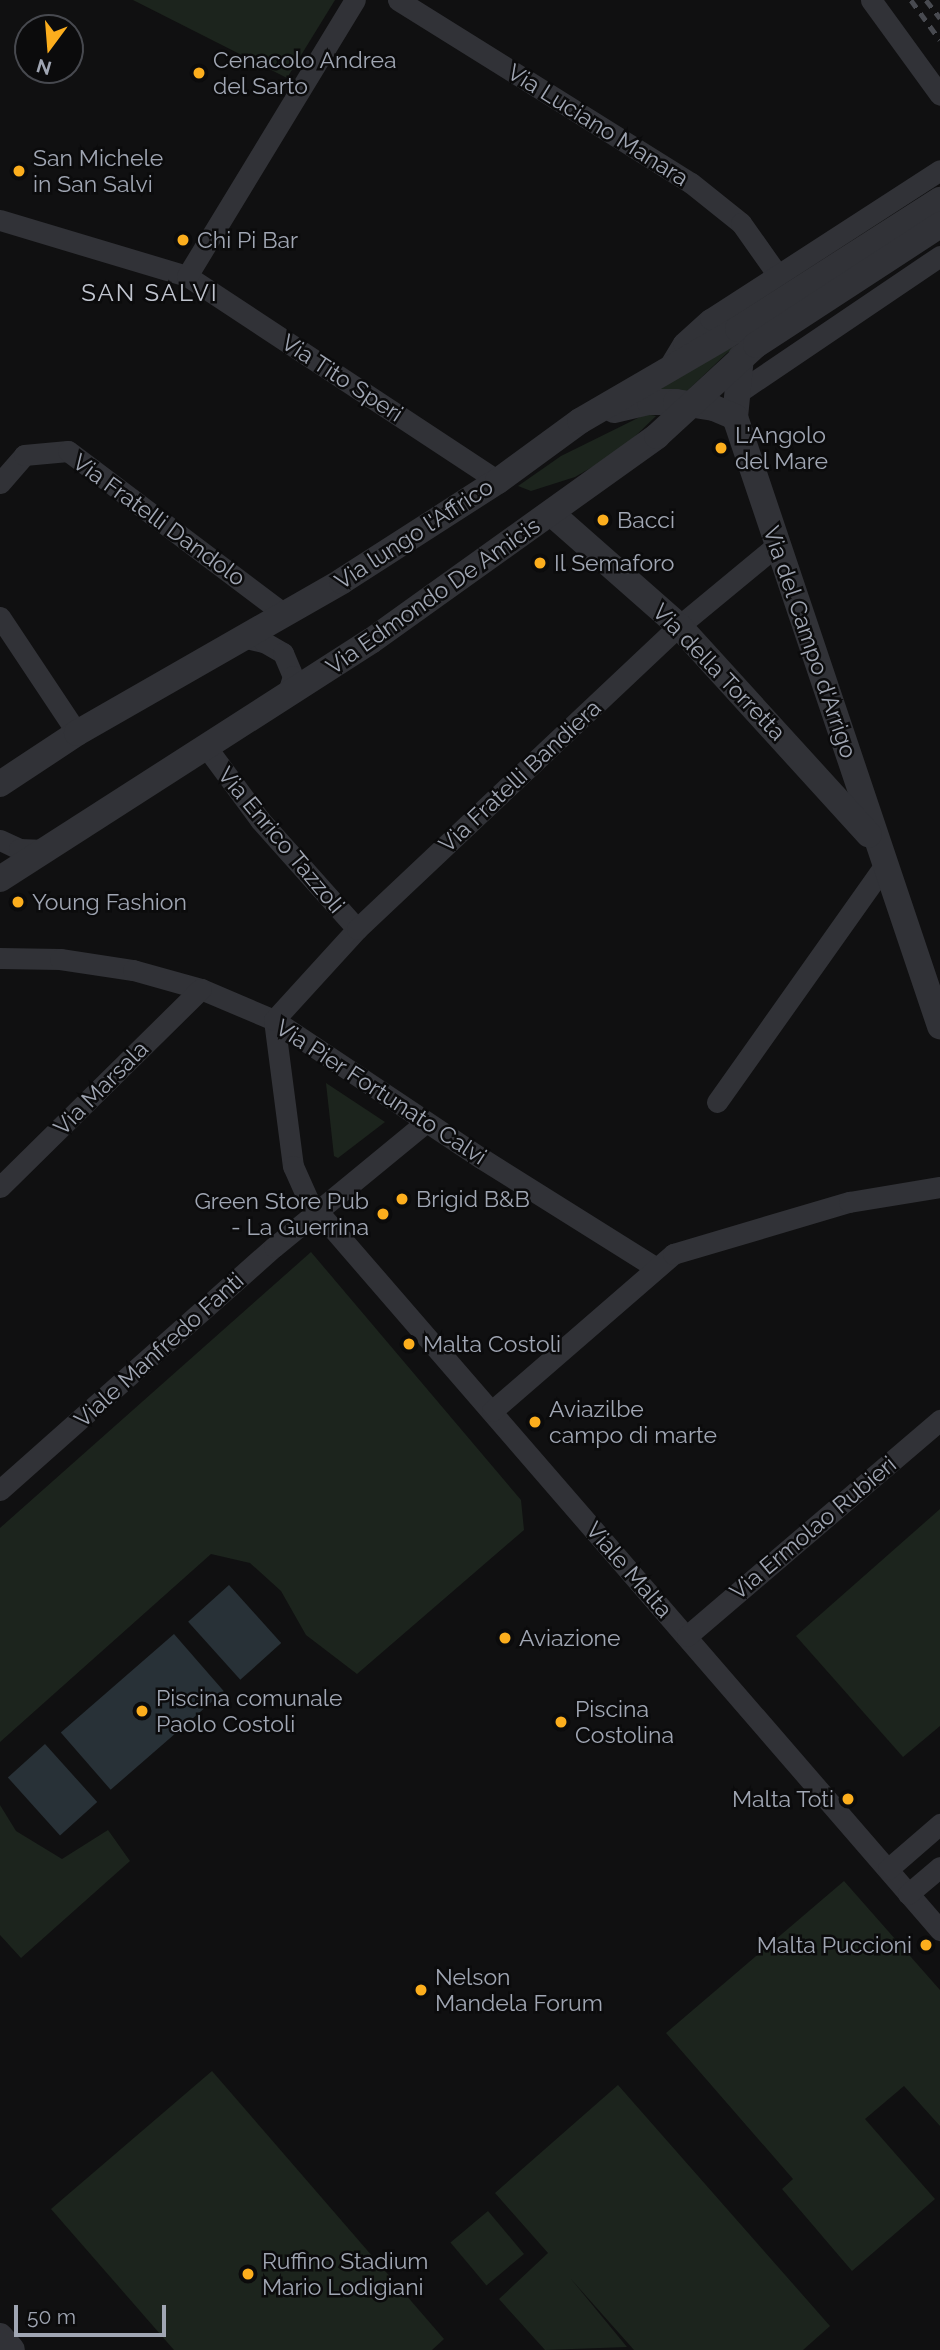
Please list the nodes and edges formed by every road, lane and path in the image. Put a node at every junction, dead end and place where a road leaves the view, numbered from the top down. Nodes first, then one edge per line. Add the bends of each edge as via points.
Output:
1 (355, 0) edge
2 (398, 0) edge
3 (871, 0) edge
4 (940, 95) edge
5 (940, 170) edge
6 (940, 200) edge
7 (2, 220) edge
8 (940, 225) edge
9 (940, 257) edge
10 (191, 269) junction
11 (777, 274) junction
12 (840, 277) junction
13 (741, 356) junction
14 (668, 369) junction
15 (691, 403) junction
16 (735, 405) junction
17 (580, 421) junction
18 (498, 481) junction
19 (0, 483) edge
20 (551, 513) junction
21 (778, 544) junction
22 (284, 614) junction
23 (0, 618) edge
24 (679, 626) junction
25 (242, 637) junction
26 (288, 696) junction
27 (77, 733) junction
28 (207, 748) junction
29 (0, 784) edge
30 (0, 840) edge
31 (45, 850) junction
32 (880, 855) junction
33 (0, 879) edge
34 (357, 929) junction
35 (0, 958) edge
36 (201, 989) junction
37 (274, 1020) junction
38 (940, 1026) edge
39 (717, 1102) dead end
40 (426, 1122) junction
41 (0, 1187) edge
42 (940, 1187) edge
43 (318, 1211) junction
44 (655, 1267) junction
45 (492, 1411) junction
46 (940, 1420) edge
47 (0, 1490) edge
48 (687, 1636) junction
49 (940, 1824) edge
50 (940, 1867) edge
51 (888, 1869) junction
52 (908, 1894) junction
53 (940, 1930) edge
54 (0, 2336) edge
55 (12, 2350) edge

1 - 10 street
2 - 11 street, Via Luciano Manara via 691,183 741,223
3 - 4 street
5 - 11 street, Via lungo l'Affrico
6 - 12 street
7 - 10 street, Via Tito Speri
8 - 12 street
9 - 16 street
10 - 18 street, Via Tito Speri
11 - 14 street, Via lungo l'Affrico via 695,331
12 - 13 street, Via Edmondo De Amicis
12 - 14 street, Via lungo l'Affrico
13 - 15 street, Via Edmondo De Amicis
13 - 16 street, Via del Campo d'Arrigo
14 - 17 street, Via lungo l'Affrico
15 - 16 street
15 - 17 street, Via lungo l'Affrico via 638,403
15 - 20 street, Via Edmondo De Amicis via 657,436
16 - 21 street, Via del Campo d'Arrigo
17 - 18 street, Via lungo l'Affrico
18 - 22 street, Via lungo l'Affrico
19 - 22 street, Via Fratelli Dandolo via 24,455 68,452
20 - 24 street, Via della Torretta
20 - 26 street, Via Edmondo De Amicis
21 - 24 street, Via Fratelli Bandiera
21 - 32 street, Via del Campo d'Arrigo
22 - 25 street, Via lungo l'Affrico
23 - 27 street
24 - 32 street, Via della Torretta
24 - 34 street, Via Fratelli Bandiera
25 - 26 street via 283,653 293,676
25 - 27 street, Via lungo l'Affrico
26 - 28 street, Via Edmondo De Amicis
27 - 29 street, Via lungo l'Affrico
28 - 31 street, Via Edmondo De Amicis
28 - 34 street, Via Enrico Tazzoli via 260,820
30 - 31 street via 19,849
31 - 33 street, Via Edmondo De Amicis
32 - 38 street, Via del Campo d'Arrigo
32 - 39 street
34 - 37 street, Via Fratelli Bandiera
35 - 36 street, Via Pier Fortunato Calvi via 93,964
36 - 37 street, Via Pier Fortunato Calvi
36 - 41 street, Via Marsala
37 - 40 street, Via Pier Fortunato Calvi
37 - 43 street, Viale Malta via 293,1166 300,1186
40 - 43 street, Viale Manfredo Fanti
40 - 44 street, Via Pier Fortunato Calvi
42 - 44 street via 849,1202 731,1235 692,1246
43 - 45 street, Viale Malta
43 - 47 street, Viale Manfredo Fanti
44 - 45 street
45 - 48 street, Viale Malta
46 - 48 street, Via Ermolao Rubieri
48 - 51 street, Viale Malta
49 - 51 street
50 - 52 street
51 - 52 street, Viale Malta
52 - 53 street, Viale Malta
54 - 55 street

